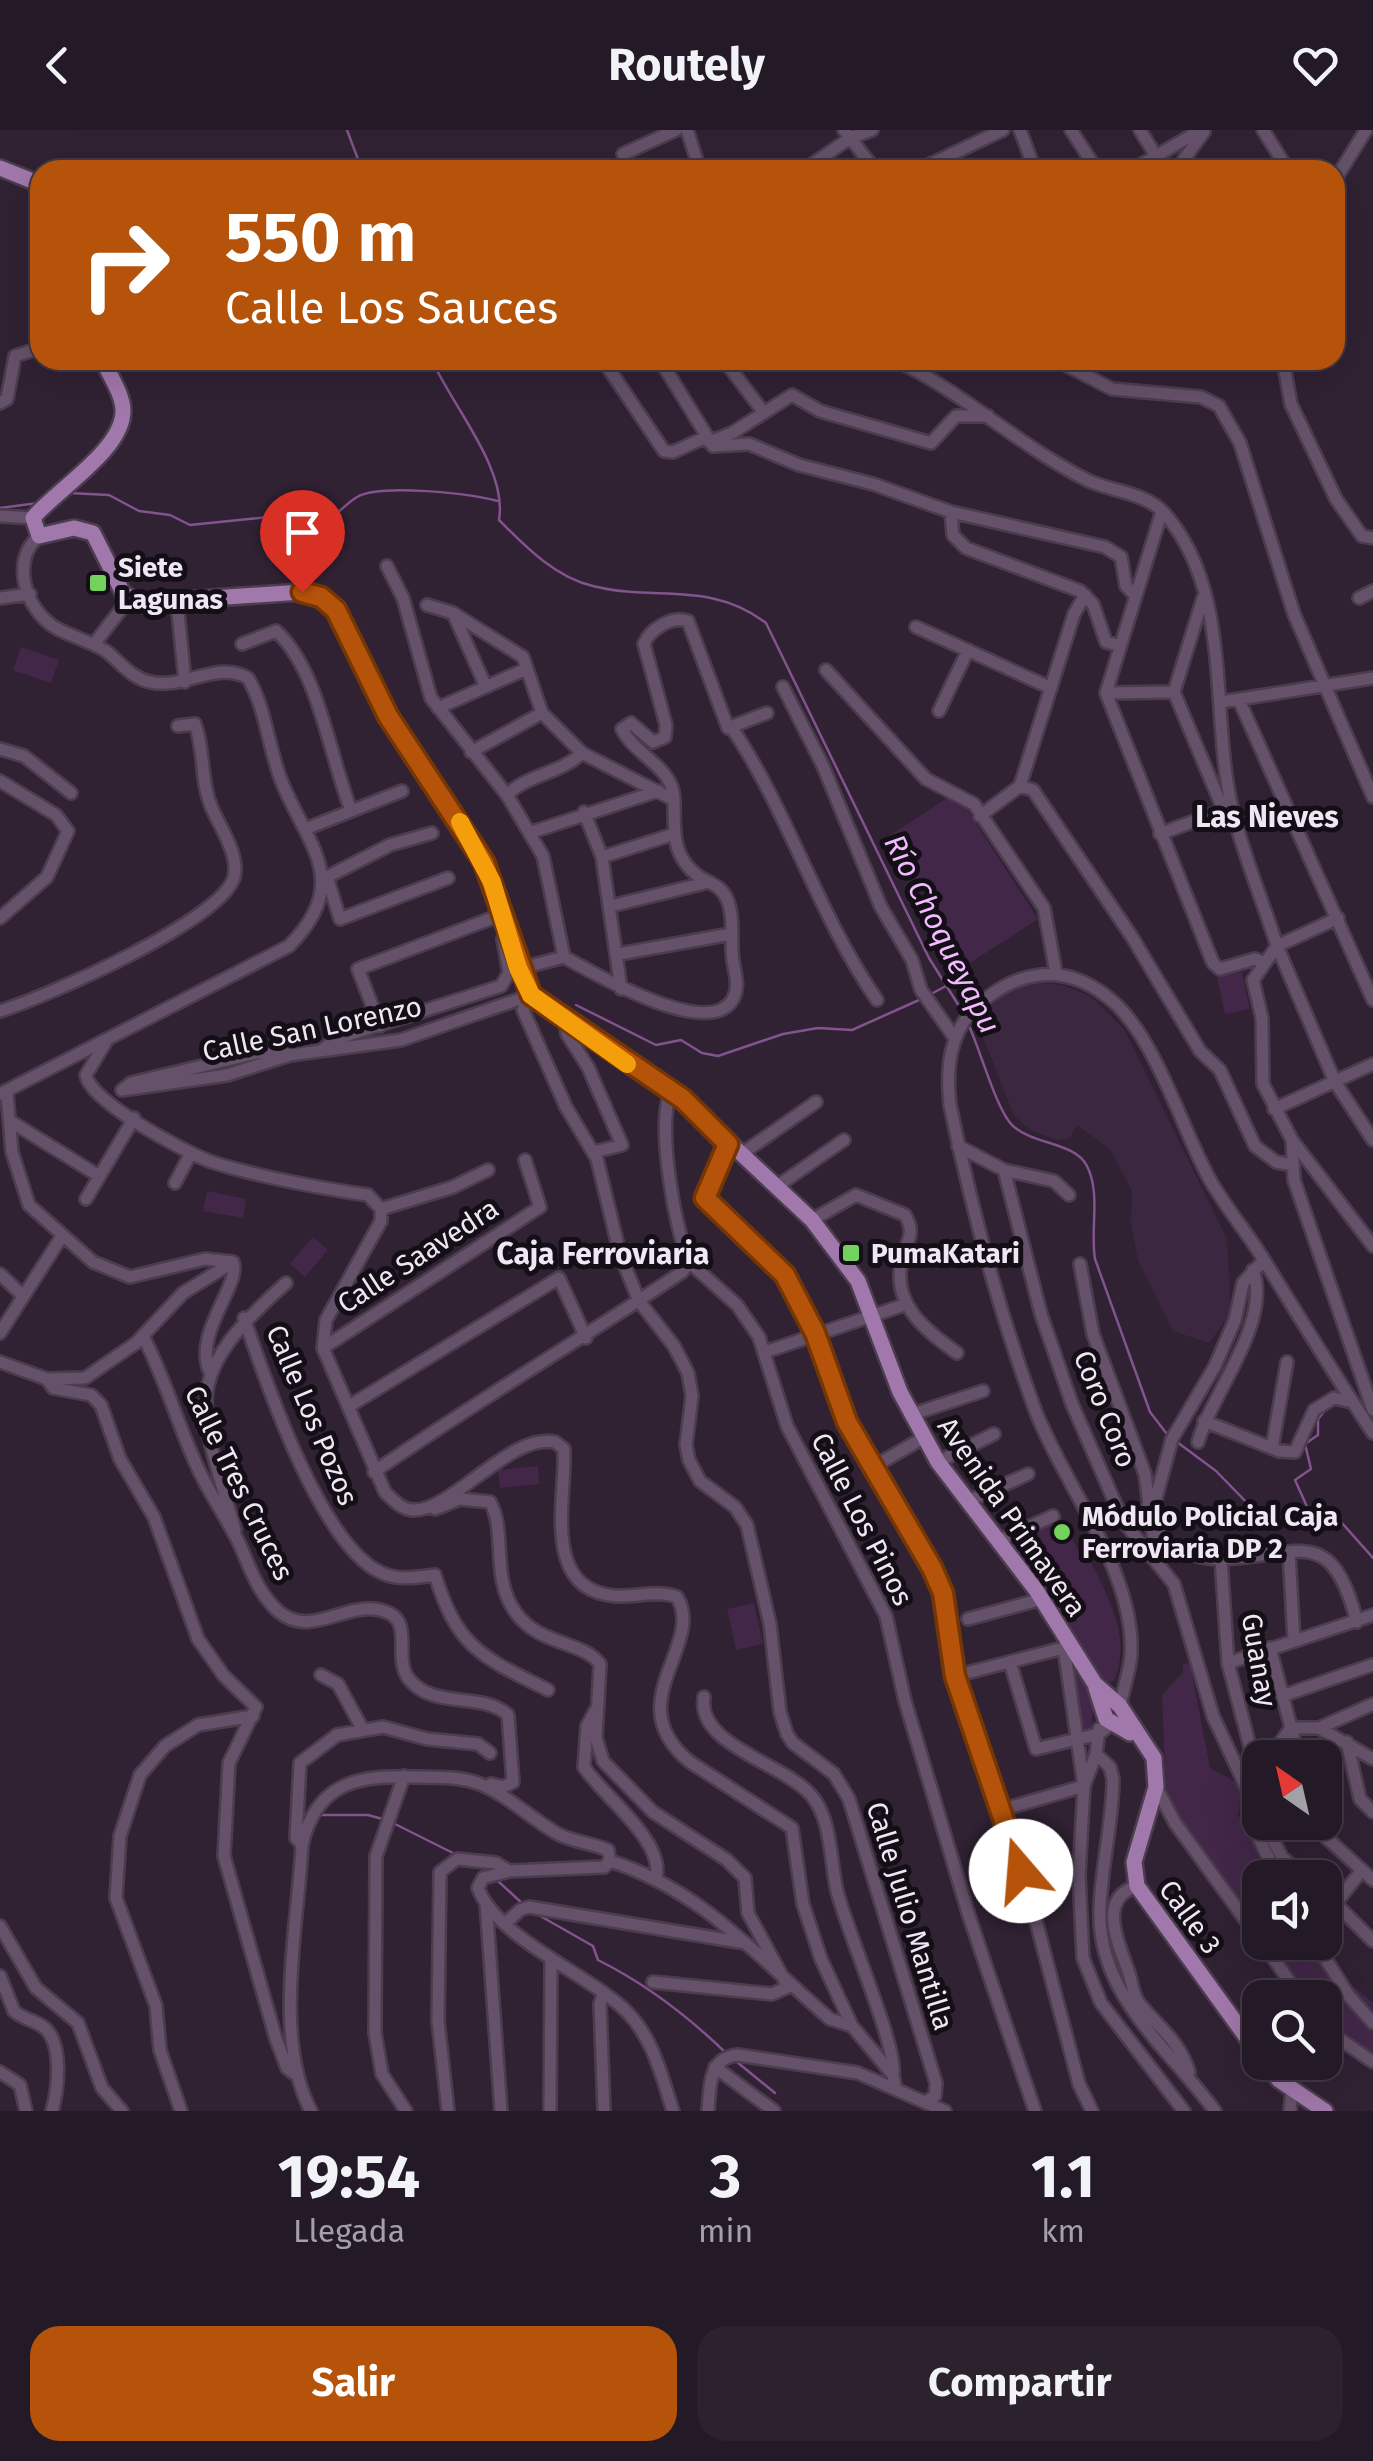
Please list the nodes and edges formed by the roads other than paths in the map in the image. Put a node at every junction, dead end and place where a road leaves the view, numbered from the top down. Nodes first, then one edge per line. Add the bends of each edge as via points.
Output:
1 (676, 130) edge
2 (687, 130) edge
3 (872, 130) edge
4 (1003, 130) edge
5 (1020, 130) edge
6 (1071, 130) edge
7 (1140, 130) edge
8 (1203, 130) edge
9 (1263, 130) edge
10 (1366, 130) edge
11 (847, 134) edge
12 (623, 154) dead end
13 (1156, 156) junction
14 (697, 160) edge
15 (816, 160) edge
16 (867, 160) edge
17 (939, 160) edge
18 (1030, 160) edge
19 (1090, 160) edge
20 (1149, 160) edge
21 (1184, 160) edge
22 (1282, 160) edge
23 (1345, 164) edge
24 (0, 168) edge
25 (30, 180) edge
26 (30, 351) edge
27 (106, 370) edge
28 (610, 370) edge
29 (667, 370) edge
30 (732, 370) edge
31 (915, 370) edge
32 (1075, 370) edge
33 (1285, 370) edge
34 (0, 404) edge
35 (764, 413) junction
36 (988, 416) junction
37 (706, 440) junction
38 (1162, 511) junction
39 (950, 512) junction
40 (0, 515) edge
41 (33, 518) junction
42 (38, 536) junction
43 (1373, 538) edge
44 (386, 566) dead end
45 (1373, 591) edge
46 (30, 594) junction
47 (1134, 594) junction
48 (1085, 595) junction
49 (1204, 596) junction
50 (0, 598) edge
51 (1359, 598) dead end
52 (129, 599) junction
53 (177, 602) junction
54 (427, 605) dead end
55 (454, 613) junction
56 (916, 627) dead end
57 (94, 644) junction
58 (242, 644) dead end
59 (1118, 645) junction
60 (968, 650) junction
61 (526, 668) junction
62 (826, 670) dead end
63 (1373, 678) edge
64 (185, 682) junction
65 (486, 687) junction
66 (783, 687) dead end
67 (1051, 688) junction
68 (1324, 689) junction
69 (1174, 692) junction
70 (1106, 693) junction
71 (1239, 700) junction
72 (1220, 702) junction
73 (438, 708) junction
74 (939, 712) dead end
75 (542, 713) junction
76 (767, 713) dead end
77 (178, 726) dead end
78 (732, 728) junction
79 (0, 749) edge
80 (471, 752) junction
81 (582, 753) junction
82 (0, 781) edge
83 (1020, 786) junction
84 (662, 790) junction
85 (402, 792) dead end
86 (71, 793) dead end
87 (507, 796) junction
88 (1373, 797) edge
89 (674, 800) junction
90 (1227, 808) junction
91 (352, 810) junction
92 (584, 812) junction
93 (980, 816) junction
94 (308, 828) junction
95 (432, 832) dead end
96 (532, 832) junction
97 (1160, 834) junction
98 (671, 835) junction
99 (602, 857) junction
100 (448, 878) dead end
101 (323, 879) junction
102 (709, 882) junction
103 (611, 906) junction
104 (0, 918) edge
105 (1338, 918) junction
106 (505, 922) junction
107 (731, 934) junction
108 (1278, 946) junction
109 (619, 954) junction
110 (564, 957) junction
111 (1264, 962) junction
112 (518, 968) junction
113 (1056, 974) junction
114 (621, 989) junction
115 (531, 995) junction
116 (877, 1000) dead end
117 (1373, 1000) edge
118 (0, 1011) edge
119 (565, 1021) junction
120 (380, 1026) junction
121 (957, 1033) junction
122 (107, 1040) junction
123 (322, 1050) junction
124 (1373, 1064) edge
125 (1335, 1082) junction
126 (671, 1092) junction
127 (3, 1094) edge
128 (816, 1102) dead end
129 (1274, 1109) junction
130 (120, 1111) junction
131 (134, 1118) junction
132 (10, 1121) junction
133 (844, 1140) dead end
134 (1292, 1140) junction
135 (1373, 1140) edge
136 (958, 1146) junction
137 (734, 1149) junction
138 (594, 1152) junction
139 (6, 1153) edge
140 (190, 1153) junction
141 (525, 1160) dead end
142 (1293, 1164) junction
143 (488, 1170) dead end
144 (1004, 1170) junction
145 (98, 1176) junction
146 (175, 1183) dead end
147 (776, 1188) junction
148 (1070, 1195) dead end
149 (86, 1199) dead end
150 (381, 1208) junction
151 (812, 1220) junction
152 (62, 1236) junction
153 (1373, 1246) edge
154 (1264, 1260) junction
155 (232, 1262) junction
156 (689, 1262) junction
157 (1080, 1264) dead end
158 (1253, 1270) junction
159 (0, 1274) edge
160 (286, 1283) dead end
161 (22, 1295) junction
162 (639, 1300) junction
163 (904, 1305) junction
164 (874, 1313) junction
165 (244, 1318) junction
166 (0, 1333) edge
167 (815, 1333) junction
168 (143, 1336) junction
169 (586, 1338) junction
170 (322, 1348) junction
171 (765, 1352) junction
172 (957, 1352) dead end
173 (0, 1362) edge
174 (1287, 1362) dead end
175 (210, 1372) junction
176 (47, 1378) junction
177 (1370, 1383) edge
178 (983, 1391) dead end
179 (1352, 1402) junction
180 (351, 1405) junction
181 (1373, 1410) edge
182 (910, 1415) junction
183 (1204, 1422) junction
184 (1373, 1433) edge
185 (994, 1434) dead end
186 (923, 1438) junction
187 (1198, 1442) dead end
188 (1272, 1448) junction
189 (938, 1462) junction
190 (874, 1466) junction
191 (374, 1472) junction
192 (1028, 1474) dead end
193 (966, 1502) junction
194 (1148, 1504) junction
195 (426, 1507) junction
196 (1053, 1516) dead end
197 (1153, 1526) junction
198 (238, 1541) junction
199 (998, 1542) junction
200 (1289, 1552) junction
201 (1156, 1557) junction
202 (1220, 1559) junction
203 (1042, 1599) junction
204 (1373, 1615) edge
205 (968, 1618) dead end
206 (1357, 1622) junction
207 (1294, 1641) junction
208 (1067, 1646) junction
209 (1270, 1648) junction
210 (1010, 1662) junction
211 (1228, 1663) junction
212 (1372, 1665) edge
213 (321, 1675) dead end
214 (955, 1676) junction
215 (548, 1690) dead end
216 (1285, 1695) junction
217 (704, 1697) dead end
218 (1373, 1704) edge
219 (596, 1710) junction
220 (1115, 1712) junction
221 (253, 1716) junction
222 (1291, 1728) junction
223 (1319, 1728) junction
224 (363, 1730) junction
225 (1098, 1734) junction
226 (1079, 1736) junction
227 (1248, 1740) edge
228 (1283, 1740) edge
229 (1294, 1740) edge
230 (1347, 1742) junction
231 (490, 1753) dead end
232 (1096, 1754) junction
233 (1373, 1760) edge
234 (404, 1776) junction
235 (1242, 1780) edge
236 (482, 1785) junction
237 (1084, 1786) junction
238 (1156, 1787) junction
239 (1001, 1810) junction
240 (1373, 1812) edge
241 (1329, 1840) edge
242 (302, 1845) junction
243 (610, 1861) junction
244 (1362, 1870) junction
245 (509, 1871) junction
246 (656, 1877) junction
247 (1373, 1880) edge
248 (1138, 1886) junction
249 (1342, 1895) edge
250 (486, 1903) junction
251 (1342, 1909) edge
252 (1242, 1915) edge
253 (507, 1922) junction
254 (0, 1926) edge
255 (1373, 1941) edge
256 (745, 1943) junction
257 (1326, 1960) edge
258 (550, 1962) junction
259 (0, 1976) edge
260 (653, 1982) dead end
261 (787, 1982) junction
262 (603, 1994) junction
263 (1373, 2023) edge
264 (852, 2026) junction
265 (1242, 2031) edge
266 (1342, 2041) edge
267 (1373, 2062) edge
268 (715, 2067) junction
269 (0, 2072) edge
270 (295, 2074) junction
271 (1190, 2076) junction
272 (894, 2080) junction
273 (1281, 2080) edge
274 (1287, 2080) edge
275 (1285, 2084) junction
276 (926, 2102) junction
277 (26, 2111) edge
278 (52, 2111) edge
279 (122, 2111) edge
280 (181, 2111) edge
281 (311, 2111) edge
282 (406, 2111) edge
283 (448, 2111) edge
284 (501, 2111) edge
285 (550, 2111) edge
286 (604, 2111) edge
287 (673, 2111) edge
288 (708, 2111) edge
289 (774, 2111) edge
290 (946, 2111) edge
291 (1035, 2111) edge
292 (1092, 2111) edge
293 (1184, 2111) edge
294 (1215, 2111) edge
295 (1290, 2111) edge
296 (1325, 2111) edge

1 - 12 street
2 - 14 street
3 - 11 street
4 - 17 street
5 - 18 street
6 - 19 street
7 - 13 street
8 - 13 street
8 - 21 street
9 - 22 street
10 - 23 street
11 - 15 street
11 - 16 street
13 - 20 street
24 - 25 main road
26 - 34 street via 15,356 8,399
27 - 41 main road via 123,408 119,427
28 - 37 street via 664,452
29 - 37 street
30 - 35 street
31 - 36 street
32 - 68 street via 1112,389 1201,397 1219,406 1240,443
33 - 43 street via 1291,404 1336,500 1358,532
35 - 36 street via 792,395 820,411 930,443 956,416
35 - 37 street
36 - 38 street via 1091,482
37 - 39 street via 722,448 749,444
38 - 47 street
38 - 49 street
39 - 47 street via 1114,550
39 - 48 street via 953,535 966,548
40 - 41 street
41 - 42 main road
42 - 46 street via 21,566
42 - 52 main road via 74,528 93,532
44 - 73 street
45 - 51 street
46 - 50 street
46 - 57 street via 56,628
47 - 59 street
48 - 59 street via 1103,637
48 - 67 street
49 - 69 street
49 - 72 street
52 - 53 main road, Avenida Primavera
52 - 57 street
53 - 64 street
53 - 106 main road, Avenida Primavera via 302,592 329,603 388,716 475,846
54 - 55 street
55 - 61 street via 512,646
55 - 65 street
56 - 60 street
57 - 64 street via 142,680
58 - 91 street via 276,631 289,647 319,704
59 - 70 street
60 - 67 street
60 - 74 street
61 - 65 street
61 - 75 street
62 - 93 street via 926,779 974,804
63 - 68 street
64 - 94 street via 228,670 248,678 282,781
65 - 73 street
66 - 121 street via 921,990
67 - 83 street
68 - 71 street
68 - 88 street
69 - 70 street
69 - 90 street
70 - 97 street
71 - 72 street
71 - 105 street
72 - 90 street
73 - 80 street
75 - 80 street
75 - 81 street
76 - 78 street
77 - 118 street via 195,724 199,734 205,791 235,861 230,890 206,912 100,971
78 - 89 street via 720,718 688,621 668,622 650,634 644,644 666,732 653,742 632,724 622,729 669,777
78 - 116 street via 759,768 815,891
79 - 86 street via 24,756
80 - 87 street
81 - 84 street via 640,786
81 - 87 street
82 - 104 street via 56,815 68,831 47,876
83 - 93 street
83 - 142 street via 1032,790 1200,1051 1220,1070 1255,1146 1276,1162
84 - 89 street
84 - 92 street
85 - 91 street
87 - 96 street
89 - 98 street
90 - 97 street
90 - 108 street
91 - 94 street
92 - 96 street
92 - 99 street
93 - 113 street via 1044,908
94 - 101 street
95 - 101 street via 390,844
96 - 110 street via 549,871
97 - 111 street via 1216,968
98 - 99 street
98 - 102 street via 688,866
99 - 103 street
100 - 101 street via 340,919
101 - 122 street via 314,916 289,946
102 - 103 street
102 - 107 street via 727,899
103 - 109 street
105 - 108 street
105 - 117 street
106 - 112 main road, Avenida Primavera
106 - 120 street via 509,973 501,986
106 - 120 street via 358,969
107 - 109 street
107 - 114 street via 737,980 733,999 718,1012
108 - 111 street
108 - 125 street
109 - 114 street
110 - 112 street
110 - 114 street
111 - 129 street via 1252,986 1262,1018 1263,1084
112 - 115 main road, Avenida Primavera
113 - 121 street via 1018,978 973,1010
113 - 154 street via 1079,978 1127,1016 1210,1180
115 - 119 main road, Avenida Primavera
115 - 123 street, Calle San Lorenzo via 401,1040
115 - 138 street, Calle Julio Mantilla via 523,1010 535,1042
119 - 126 main road, Avenida Primavera
119 - 138 street via 622,1145
120 - 123 street
121 - 136 street via 947,1082
122 - 127 street
122 - 130 street via 86,1082
123 - 130 street, Calle San Lorenzo via 227,1075 122,1090
124 - 125 street
125 - 129 street
125 - 135 street
126 - 137 main road, Avenida Primavera
126 - 156 street via 664,1113
127 - 132 street
128 - 137 street
129 - 134 street
130 - 131 street
131 - 140 street
131 - 145 street
132 - 139 street
132 - 145 street
133 - 147 street
134 - 142 street
134 - 153 street
136 - 144 street
136 - 220 street via 1035,1409 1120,1594 1131,1655
137 - 147 main road, Avenida Primavera
137 - 167 street via 705,1198 785,1275
138 - 162 street, Calle Julio Mantilla
139 - 152 street via 28,1205
140 - 146 street
140 - 150 street via 368,1195
141 - 170 street, Calle Saavedra via 540,1207
142 - 177 street
143 - 150 street
144 - 148 street via 1054,1182
144 - 201 street, Coro Coro via 1072,1404 1123,1522
145 - 149 street
147 - 151 main road, Avenida Primavera
150 - 170 street via 381,1221 326,1320
151 - 163 street via 856,1195 905,1215 912,1234 901,1270
151 - 164 main road, Avenida Primavera via 846,1260
152 - 155 street via 93,1262 130,1278 205,1259
152 - 161 street
154 - 158 street
154 - 179 street
155 - 168 street via 183,1293
155 - 175 street via 234,1276 206,1349
156 - 162 street
156 - 171 street, Calle Los Pinos via 737,1305
157 - 194 street via 1093,1334 1142,1462
158 - 183 street via 1245,1340
158 - 194 street via 1215,1366 1172,1438 1156,1498
159 - 161 street
160 - 165 street
161 - 166 street
162 - 169 street
162 - 276 street, Calle Julio Mantilla via 674,1346 691,1384 686,1445 693,1470 747,1525 788,1734 834,1774 850,1799 936,2084
163 - 164 street
163 - 172 street
164 - 167 street
164 - 182 main road, Avenida Primavera
165 - 175 street
165 - 215 street, Calle Los Pozos via 338,1537 391,1577 435,1575 445,1606 472,1648
167 - 171 street
167 - 190 street via 847,1422
168 - 176 street via 85,1378
168 - 198 street, Calle Tres Cruces via 199,1471
169 - 180 street via 559,1278
169 - 191 street
170 - 180 street
171 - 291 street, Calle Los Pinos via 788,1426 886,1616 963,1898
173 - 176 street
174 - 188 street
175 - 198 street via 206,1416
176 - 221 street via 53,1388 90,1395 101,1405 120,1459 154,1517 191,1626 214,1664 254,1704
177 - 181 street
178 - 182 street
179 - 184 street
179 - 188 street via 1334,1398 1314,1410 1295,1452
180 - 191 street
182 - 186 main road, Avenida Primavera
183 - 187 street
183 - 188 street
185 - 189 street
186 - 189 main road, Avenida Primavera
186 - 190 street
189 - 193 main road, Avenida Primavera
190 - 214 street via 943,1593
191 - 195 street via 402,1506
192 - 193 street
193 - 199 main road, Avenida Primavera
194 - 197 street
195 - 219 street via 468,1498 490,1502 507,1598 532,1630 598,1661
195 - 264 street via 523,1447 550,1440 562,1445 564,1557 587,1588 603,1595 674,1595 682,1604 661,1699 664,1728 690,1762 792,1828 803,1904
196 - 199 street
197 - 201 street
197 - 202 street via 1175,1548
198 - 236 street, Calle Tres Cruces via 258,1586 280,1612 317,1622 357,1609 383,1610 401,1622 400,1660 416,1686 508,1715 513,1782
199 - 203 main road, Avenida Primavera
200 - 202 street
200 - 206 street via 1332,1562 1347,1584
200 - 207 street
201 - 235 street, Coro Coro via 1174,1584 1213,1716
202 - 211 street, Guanay
203 - 205 street
203 - 208 main road, Avenida Primavera
204 - 206 street
206 - 207 street
207 - 209 street
208 - 210 street
208 - 220 main road, Avenida Primavera
208 - 226 street
209 - 211 street
209 - 216 street
210 - 214 street
210 - 226 street via 1036,1749
211 - 227 street, Guanay
212 - 216 street
213 - 224 street via 338,1684
214 - 239 street
216 - 222 street
217 - 272 street via 702,1710 712,1730 801,1785 820,1808 838,1894 892,2056
218 - 223 street
219 - 246 street via 587,1726 584,1766 633,1822 656,1863
219 - 261 street via 598,1750 626,1786 744,1878 748,1913
220 - 225 street
220 - 238 main road via 1154,1758
221 - 270 street via 229,1763 224,1856 276,2039
221 - 280 street via 198,1724 164,1746 133,1792 117,1850 119,1909 156,2006 162,2057
222 - 223 street
222 - 228 street
222 - 229 street
223 - 230 street
224 - 231 street via 383,1727 427,1740 478,1744
224 - 242 street via 338,1735 300,1763 296,1838
225 - 226 street
225 - 232 street
226 - 237 street
230 - 233 street
230 - 240 street via 1360,1799
232 - 237 street
232 - 271 street via 1112,1779 1100,1914 1108,1963 1132,2011
234 - 236 street
234 - 242 street via 363,1777 334,1792 310,1820
234 - 282 street via 376,1856 375,2032 382,2074
236 - 243 street via 560,1835 606,1848
237 - 239 street
237 - 293 street via 1079,1924 1090,1983
238 - 248 main road, Calle 3 via 1134,1862
238 - 252 street
239 - 292 street
241 - 244 street
242 - 270 street via 291,2015
243 - 245 street via 604,1867
243 - 246 street
244 - 247 street
244 - 249 street
245 - 250 street via 479,1883
245 - 283 street via 457,1859 440,1872 437,1977
246 - 256 street via 702,1904
248 - 265 main road, Calle 3
248 - 271 street via 1114,1904 1119,1946 1137,2000 1173,2038
250 - 253 street
250 - 284 street
251 - 255 street
253 - 256 street via 529,1907
253 - 258 street
254 - 279 street via 36,1988 78,2023 102,2088
256 - 261 street
257 - 263 street
258 - 262 street
258 - 285 street
259 - 278 street via 14,2011 52,2038
260 - 261 street via 772,1994 785,1991
261 - 264 street via 830,2019
262 - 286 street
262 - 287 street via 646,2038
264 - 272 street
266 - 267 street
268 - 272 street via 729,2056 759,2057
268 - 288 street
268 - 289 street
269 - 277 street via 20,2085
270 - 281 street
271 - 294 street
272 - 276 street
273 - 275 main road
274 - 275 street
275 - 295 street
275 - 296 main road
276 - 290 street

